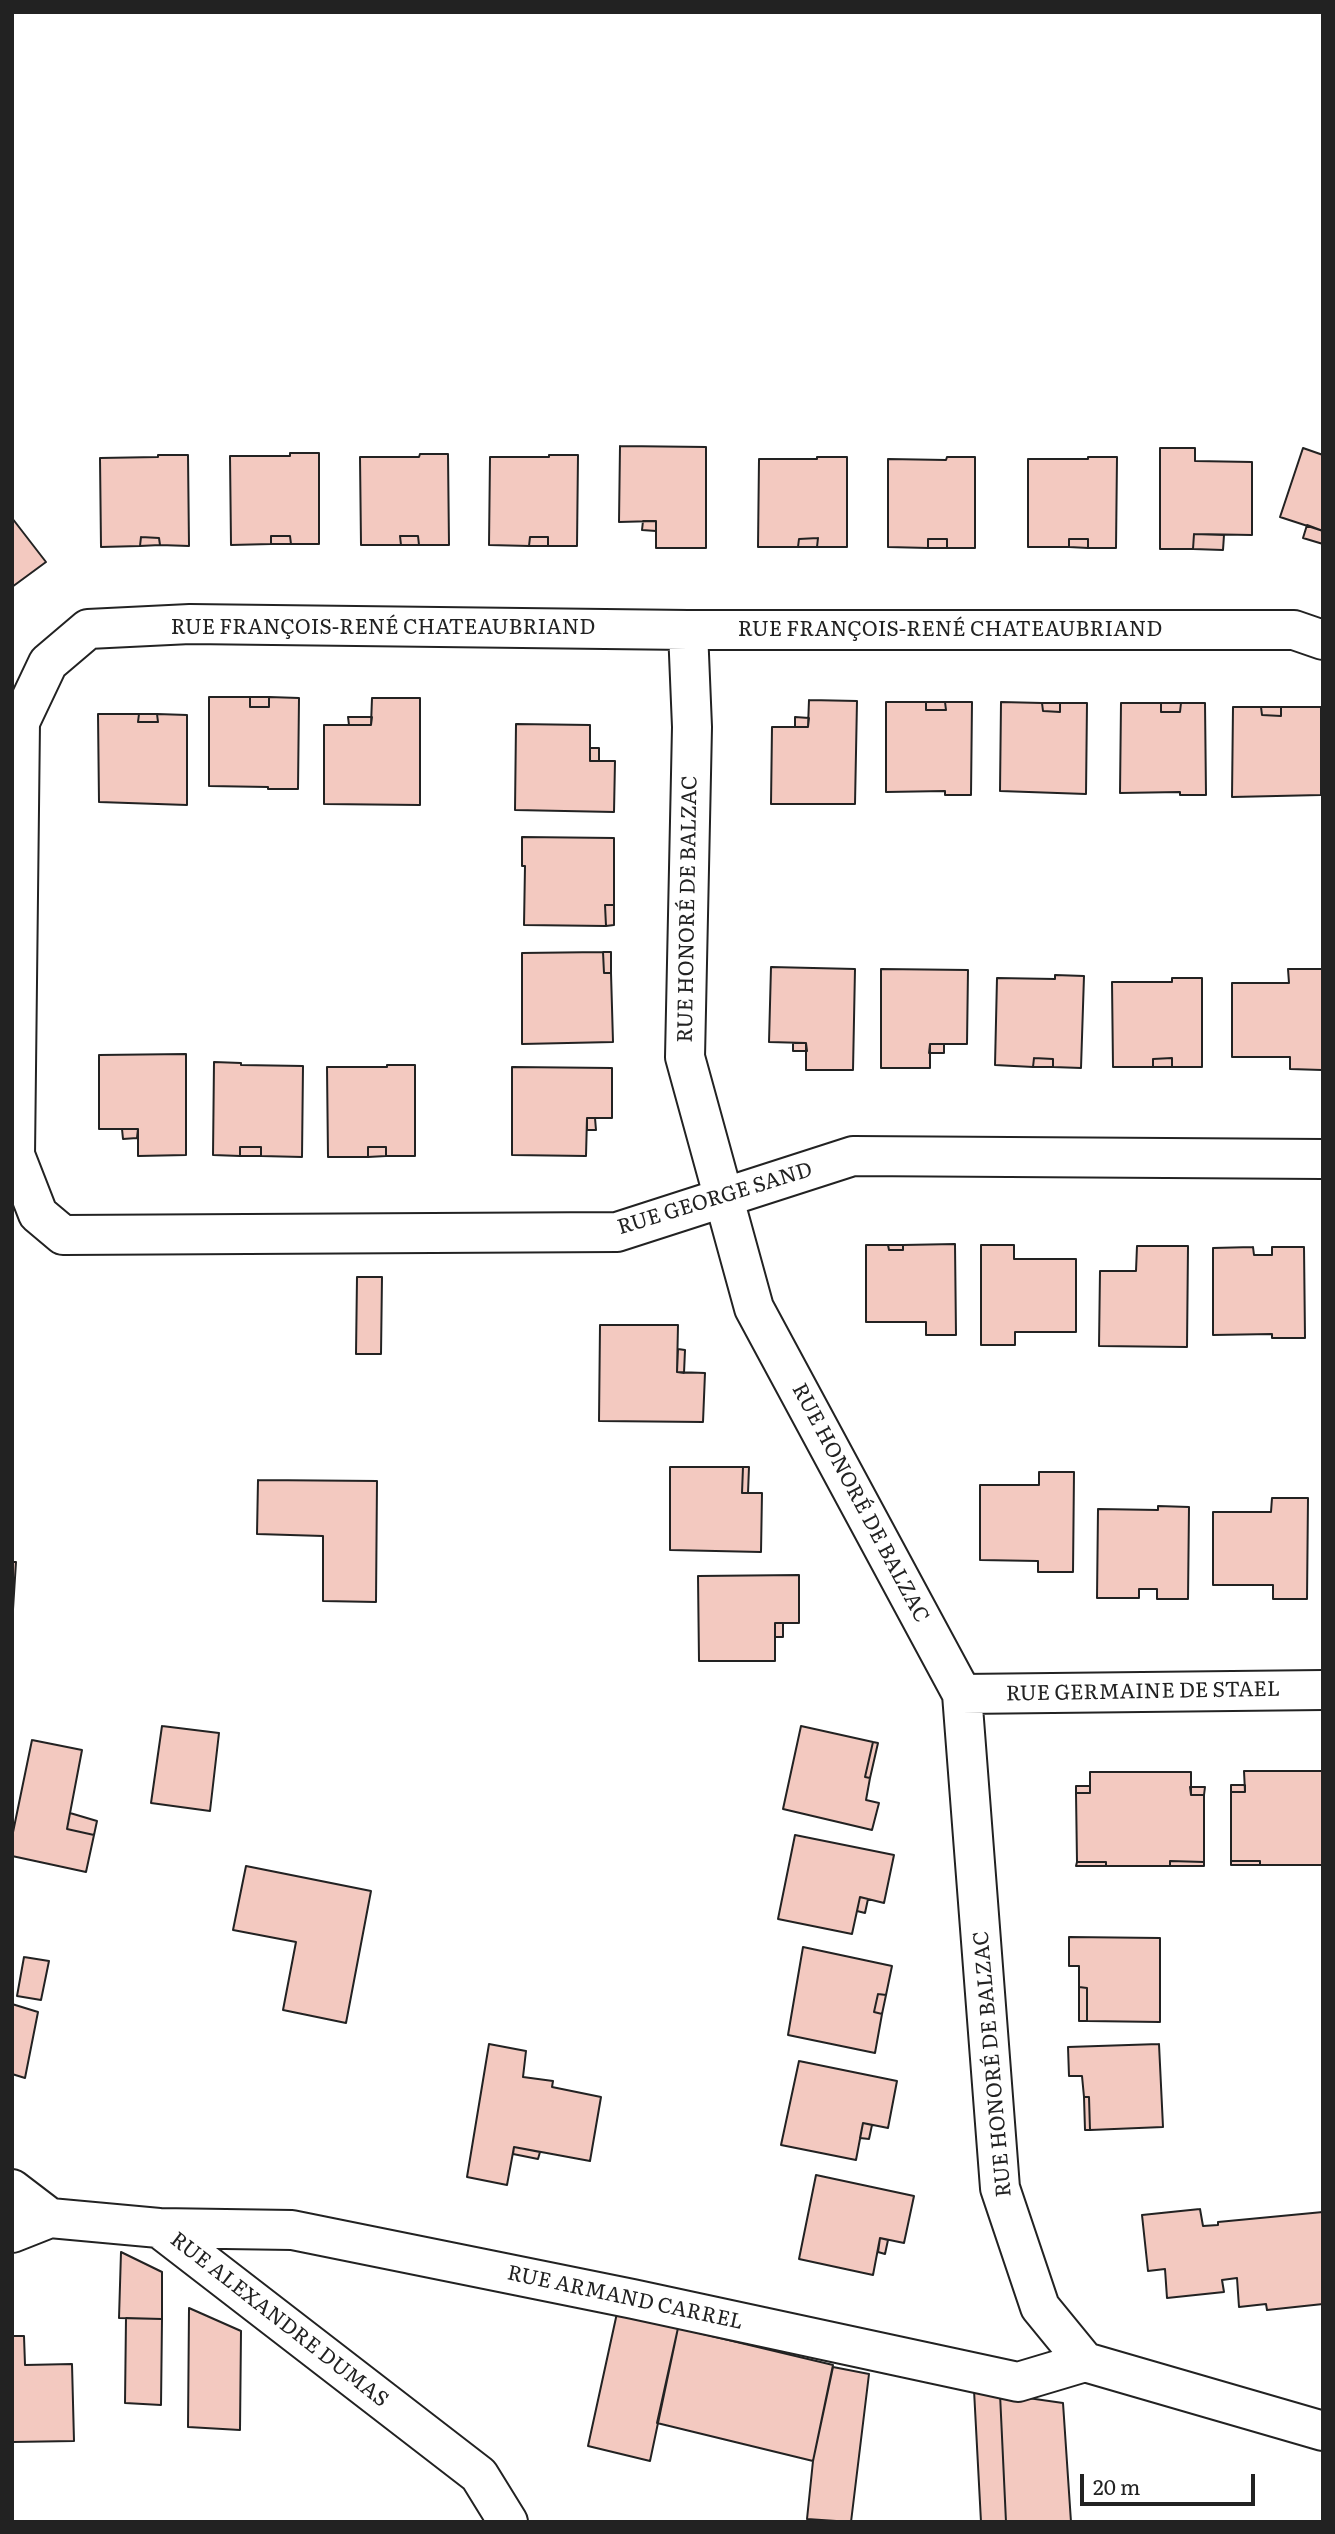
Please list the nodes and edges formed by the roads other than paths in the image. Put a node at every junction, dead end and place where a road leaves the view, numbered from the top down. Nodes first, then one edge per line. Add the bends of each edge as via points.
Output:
1 (688, 631) junction
2 (1323, 640) edge
3 (1323, 1158) edge
4 (723, 1198) junction
5 (63, 1236) joint
6 (1323, 1690) edge
7 (962, 1694) junction
8 (12, 2189) edge
9 (50, 2218) junction
10 (159, 2228) junction
11 (12, 2233) edge
12 (1085, 2362) junction
13 (1323, 2431) edge
14 (508, 2522) edge

1 - 2 street, RUE FRANÇOIS-RENÉ CHATEAUBRIAND via 1294,630
1 - 4 street, RUE HONORÉ DE BALZAC via 692,727 685,1057
1 - 5 street, RUE FRANÇOIS-RENÉ CHATEAUBRIAND via 190,624 88,629 48,663 20,722 15,1155 38,1214
3 - 4 street, RUE GEORGE SAND via 853,1156
4 - 5 street, RUE GEORGE SAND via 617,1232
4 - 7 street, RUE HONORÉ DE BALZAC via 754,1308
6 - 7 street, RUE GERMAINE DE STAEL
7 - 12 street, RUE HONORÉ DE BALZAC via 1000,2188 1040,2307
8 - 9 street
9 - 10 street, RUE ALEXANDRE DUMAS
9 - 11 street
10 - 12 street, RUE ARMAND CARREL via 292,2230 1018,2382
10 - 14 street, RUE ALEXANDRE DUMAS via 479,2474
12 - 13 street

